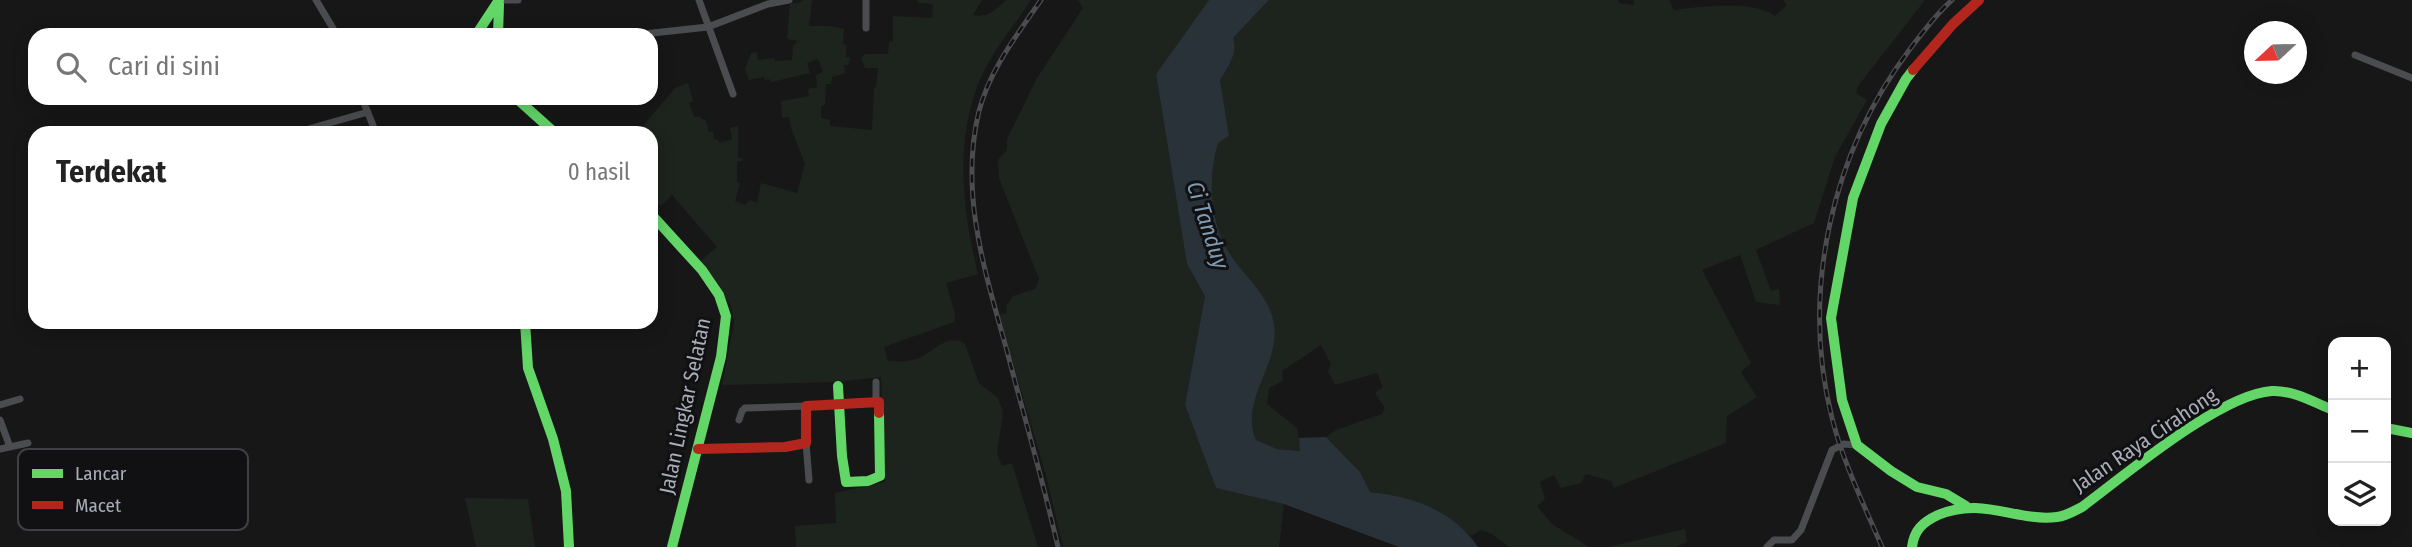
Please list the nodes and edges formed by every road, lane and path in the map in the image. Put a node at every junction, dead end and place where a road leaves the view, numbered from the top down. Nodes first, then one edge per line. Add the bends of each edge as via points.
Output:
1 (316, 0) edge
2 (499, 0) edge
3 (518, 0) edge
4 (699, 0) edge
5 (789, 0) edge
6 (866, 0) edge
7 (1979, 0) edge
8 (708, 27) junction
9 (333, 28) edge
10 (480, 28) edge
11 (498, 28) edge
12 (866, 28) dead end
13 (658, 32) edge
14 (2355, 55) dead end
15 (2412, 78) edge
16 (733, 94) dead end
17 (365, 105) edge
18 (524, 105) edge
19 (368, 112) junction
20 (320, 126) edge
21 (373, 126) edge
22 (547, 126) edge
23 (658, 222) edge
24 (526, 329) edge
25 (876, 382) dead end
26 (838, 386) dead end
27 (20, 399) dead end
28 (876, 402) junction
29 (838, 404) junction
30 (0, 405) edge
31 (806, 406) junction
32 (2328, 408) edge
33 (0, 420) edge
34 (739, 420) dead end
35 (2391, 429) edge
36 (2412, 433) edge
37 (29, 443) dead end
38 (806, 443) junction
39 (1857, 445) junction
40 (10, 447) junction
41 (0, 449) edge
42 (698, 449) junction
43 (809, 480) dead end
44 (1966, 506) junction
45 (569, 547) edge
46 (672, 547) edge
47 (1767, 547) edge
48 (1912, 547) edge

1 - 9 street
2 - 3 street
2 - 10 street
2 - 11 street
4 - 8 street
5 - 8 street
6 - 12 street
7 - 39 street via 1953,24 1900,89 1881,124 1853,198 1831,327 1842,400
8 - 13 street
8 - 16 street
14 - 15 street
17 - 19 street
18 - 22 street
19 - 20 street
19 - 21 street
23 - 42 street, Jalan Lingkar Selatan via 695,263 725,312 721,351
24 - 45 street via 528,368 566,491
25 - 28 street
26 - 29 street
27 - 30 street
28 - 29 street
28 - 29 street via 880,476 869,481 844,479
29 - 31 street
31 - 34 street via 745,408
31 - 38 street
32 - 44 street, Jalan Raya Cirahong via 2284,393 2244,397 2082,507 2056,517
33 - 40 street
35 - 36 street
37 - 40 street
38 - 42 street
38 - 43 street
39 - 44 street via 1917,487 1946,494
39 - 47 street via 1843,444 1832,450 1801,530 1792,540 1771,541
40 - 41 street
42 - 46 street, Jalan Lingkar Selatan
44 - 48 street, Jalan Raya Cirahong via 1921,524

